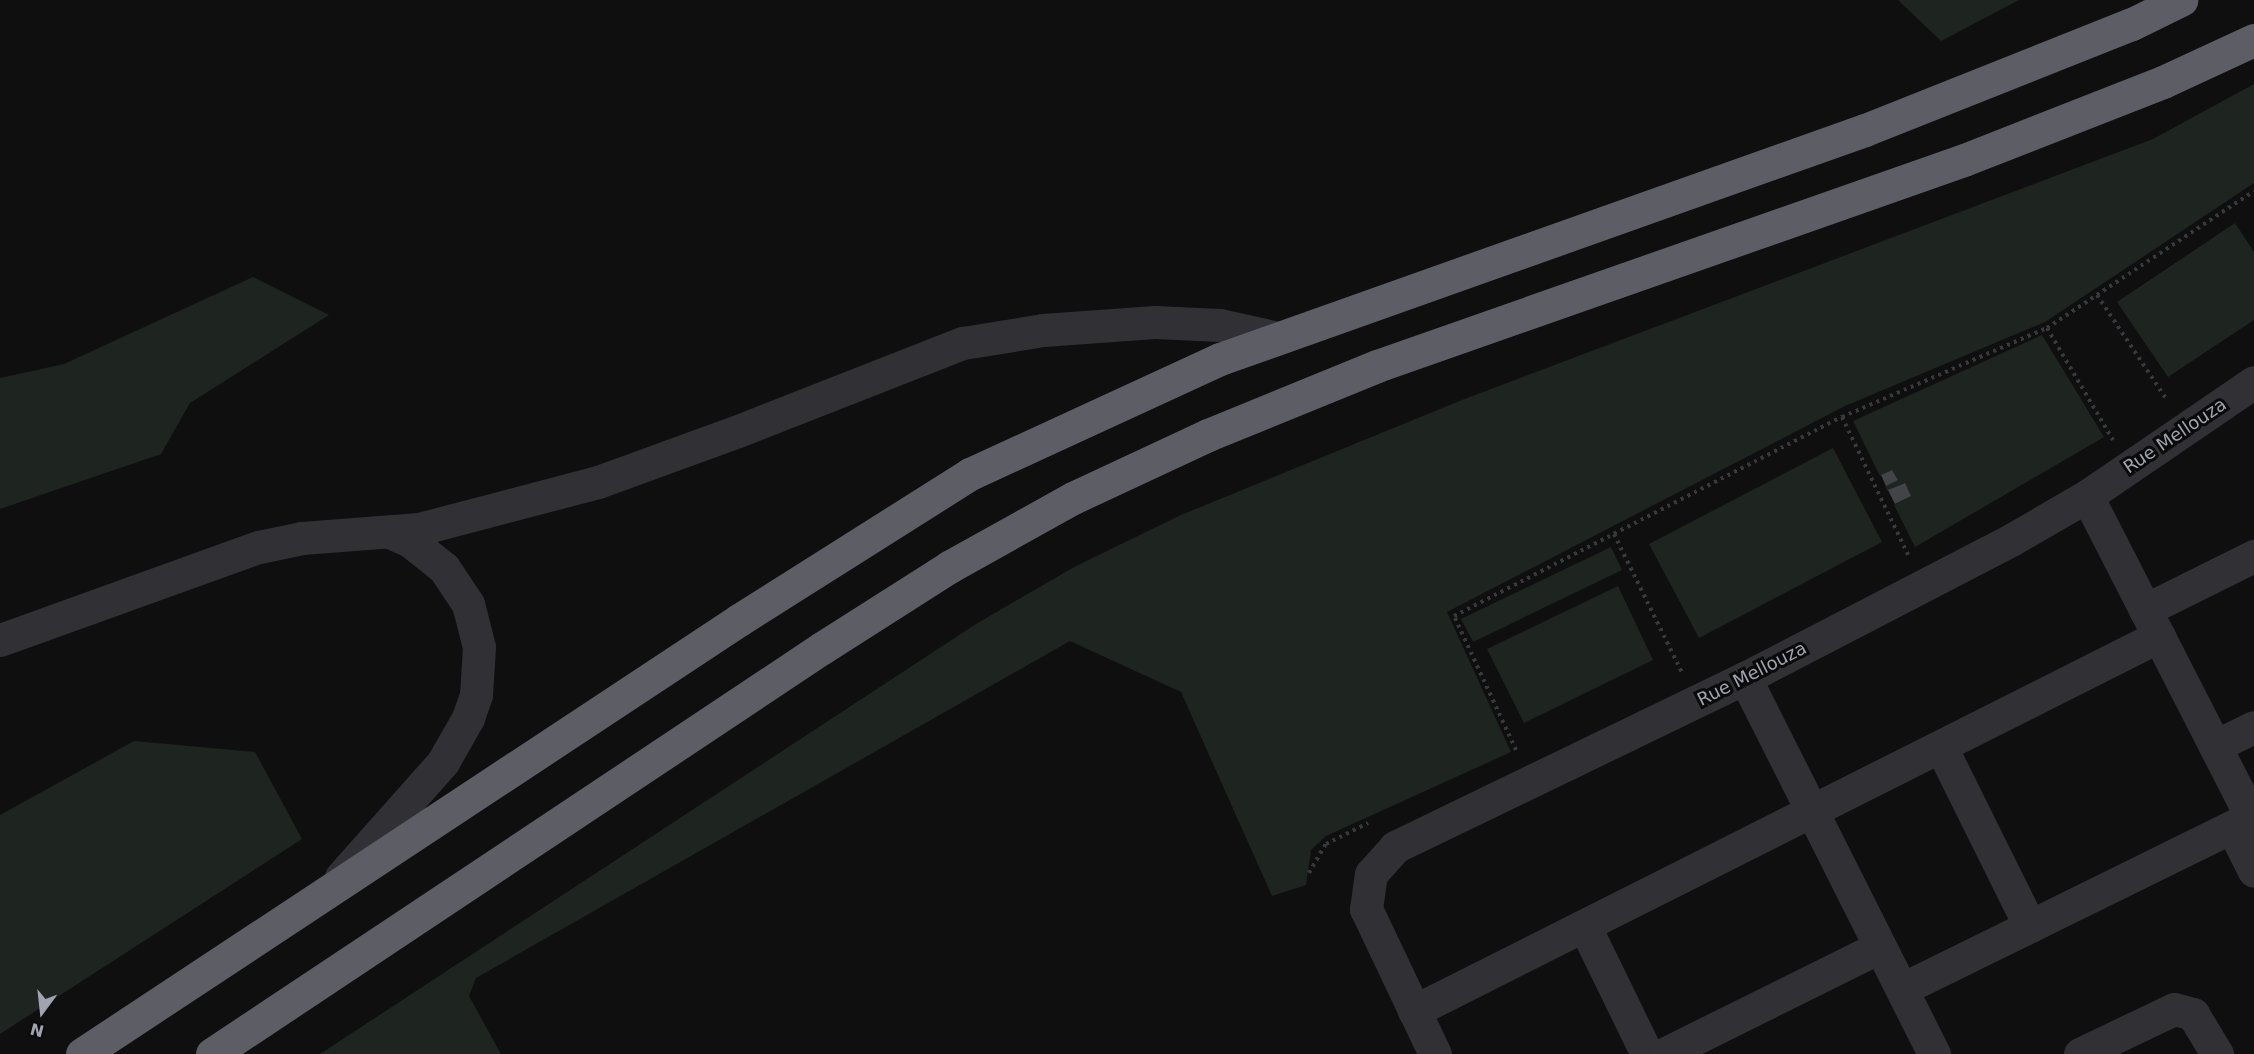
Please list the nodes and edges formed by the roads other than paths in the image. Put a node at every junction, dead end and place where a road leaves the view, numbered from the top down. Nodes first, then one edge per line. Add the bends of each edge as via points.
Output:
1 (2181, 0) edge
2 (2254, 40) edge
3 (1278, 339) junction
4 (2254, 382) edge
5 (2087, 496) junction
6 (390, 532) junction
7 (2254, 556) edge
8 (2152, 623) junction
9 (0, 640) edge
10 (1745, 678) junction
11 (2254, 727) edge
12 (2215, 746) junction
13 (1941, 747) junction
14 (1813, 813) junction
15 (2246, 820) edge
16 (2254, 871) edge
17 (332, 887) junction
18 (2030, 926) junction
19 (1585, 927) junction
20 (1880, 947) junction
21 (1902, 989) junction
22 (1414, 1011) junction
23 (82, 1054) edge
24 (212, 1054) edge
25 (1435, 1054) edge
26 (1647, 1054) edge
27 (1664, 1054) edge
28 (1934, 1054) edge
29 (2080, 1054) edge
30 (2217, 1054) edge

1 - 3 highway via 2132,24 1865,130
2 - 24 highway via 2163,82 1964,160 1377,366 1208,435 1073,498 949,567 822,648
3 - 6 street via 1220,326 1155,322 1033,331 963,343 598,482 443,524
3 - 17 highway via 1220,359 970,474 729,626
4 - 5 street, Rue Mellouza
5 - 8 street
5 - 10 street, Rue Mellouza
6 - 9 street via 335,534 259,547
6 - 17 street via 444,568 468,604 479,647 476,695 457,741 443,762
7 - 8 street
8 - 12 street
8 - 13 street
10 - 14 street
10 - 22 street, Rue Mellouza via 1395,847 1381,859 1371,874 1366,909
11 - 12 street
12 - 15 street
13 - 14 street
13 - 18 street
14 - 19 street
14 - 20 street
15 - 16 street
15 - 18 street
17 - 23 highway
18 - 21 street
19 - 22 street
19 - 26 street
20 - 21 street
20 - 27 street
21 - 28 street
22 - 25 street, Rue Mellouza
29 - 30 street via 2174,1009 2193,1014

